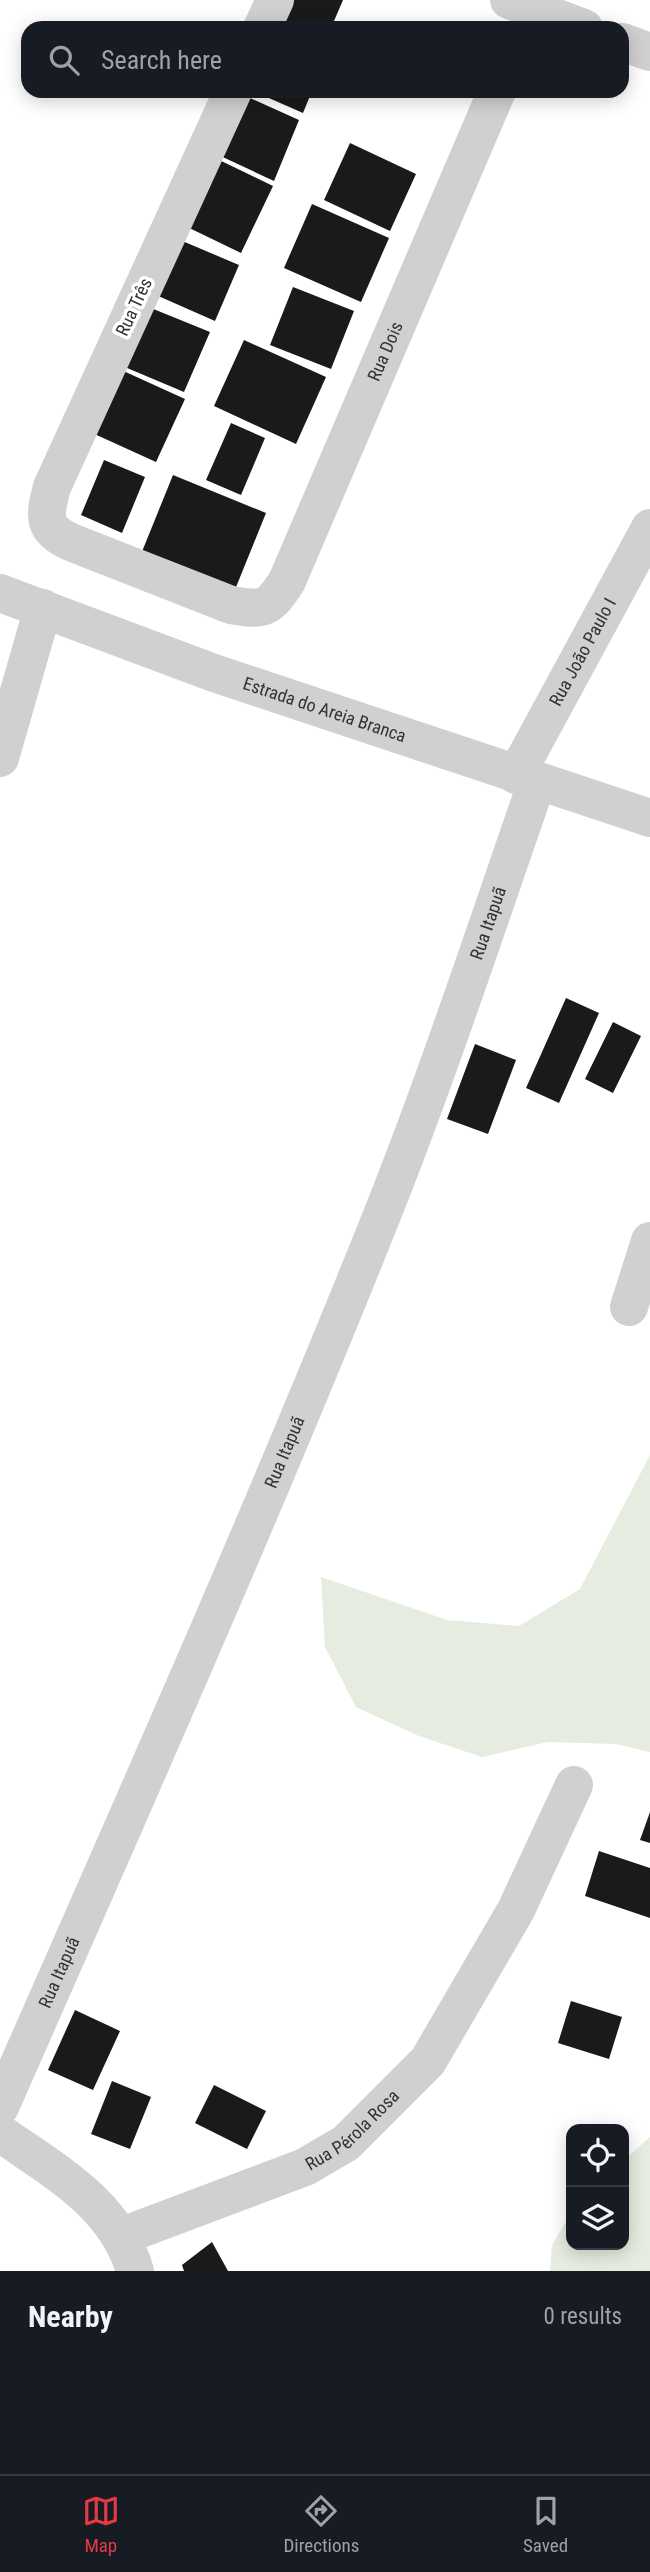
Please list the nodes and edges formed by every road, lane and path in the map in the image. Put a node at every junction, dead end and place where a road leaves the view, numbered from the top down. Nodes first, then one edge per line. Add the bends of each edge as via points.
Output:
1 (275, 0) edge
2 (522, 13) edge
3 (265, 21) edge
4 (555, 21) edge
5 (629, 44) edge
6 (650, 52) edge
7 (230, 98) edge
8 (494, 98) edge
9 (650, 528) edge
10 (0, 593) edge
11 (43, 608) junction
12 (265, 608) joint
13 (0, 758) edge
14 (526, 779) junction
15 (650, 818) edge
16 (650, 1241) edge
17 (629, 1307) dead end
18 (574, 1785) dead end
19 (0, 2107) edge
20 (0, 2133) edge
21 (128, 2254) edge

1 - 3 street
2 - 4 street
5 - 6 street
7 - 12 street, Rua Três via 52,487 46,519 61,538 231,605
8 - 12 street, Rua Dois via 287,581
9 - 14 street, Rua João Paulo I
10 - 11 street, Estrada do Areia Branca
11 - 13 street
11 - 14 street, Estrada do Areia Branca via 214,673
14 - 15 street, Estrada do Areia Branca
14 - 19 street, Rua Itapuã via 433,1081 374,1234
16 - 17 street
18 - 21 street, Rua Pérola Rosa via 516,1910 428,2061 346,2143
20 - 21 street, Rua Pérola Rosa via 92,2199

